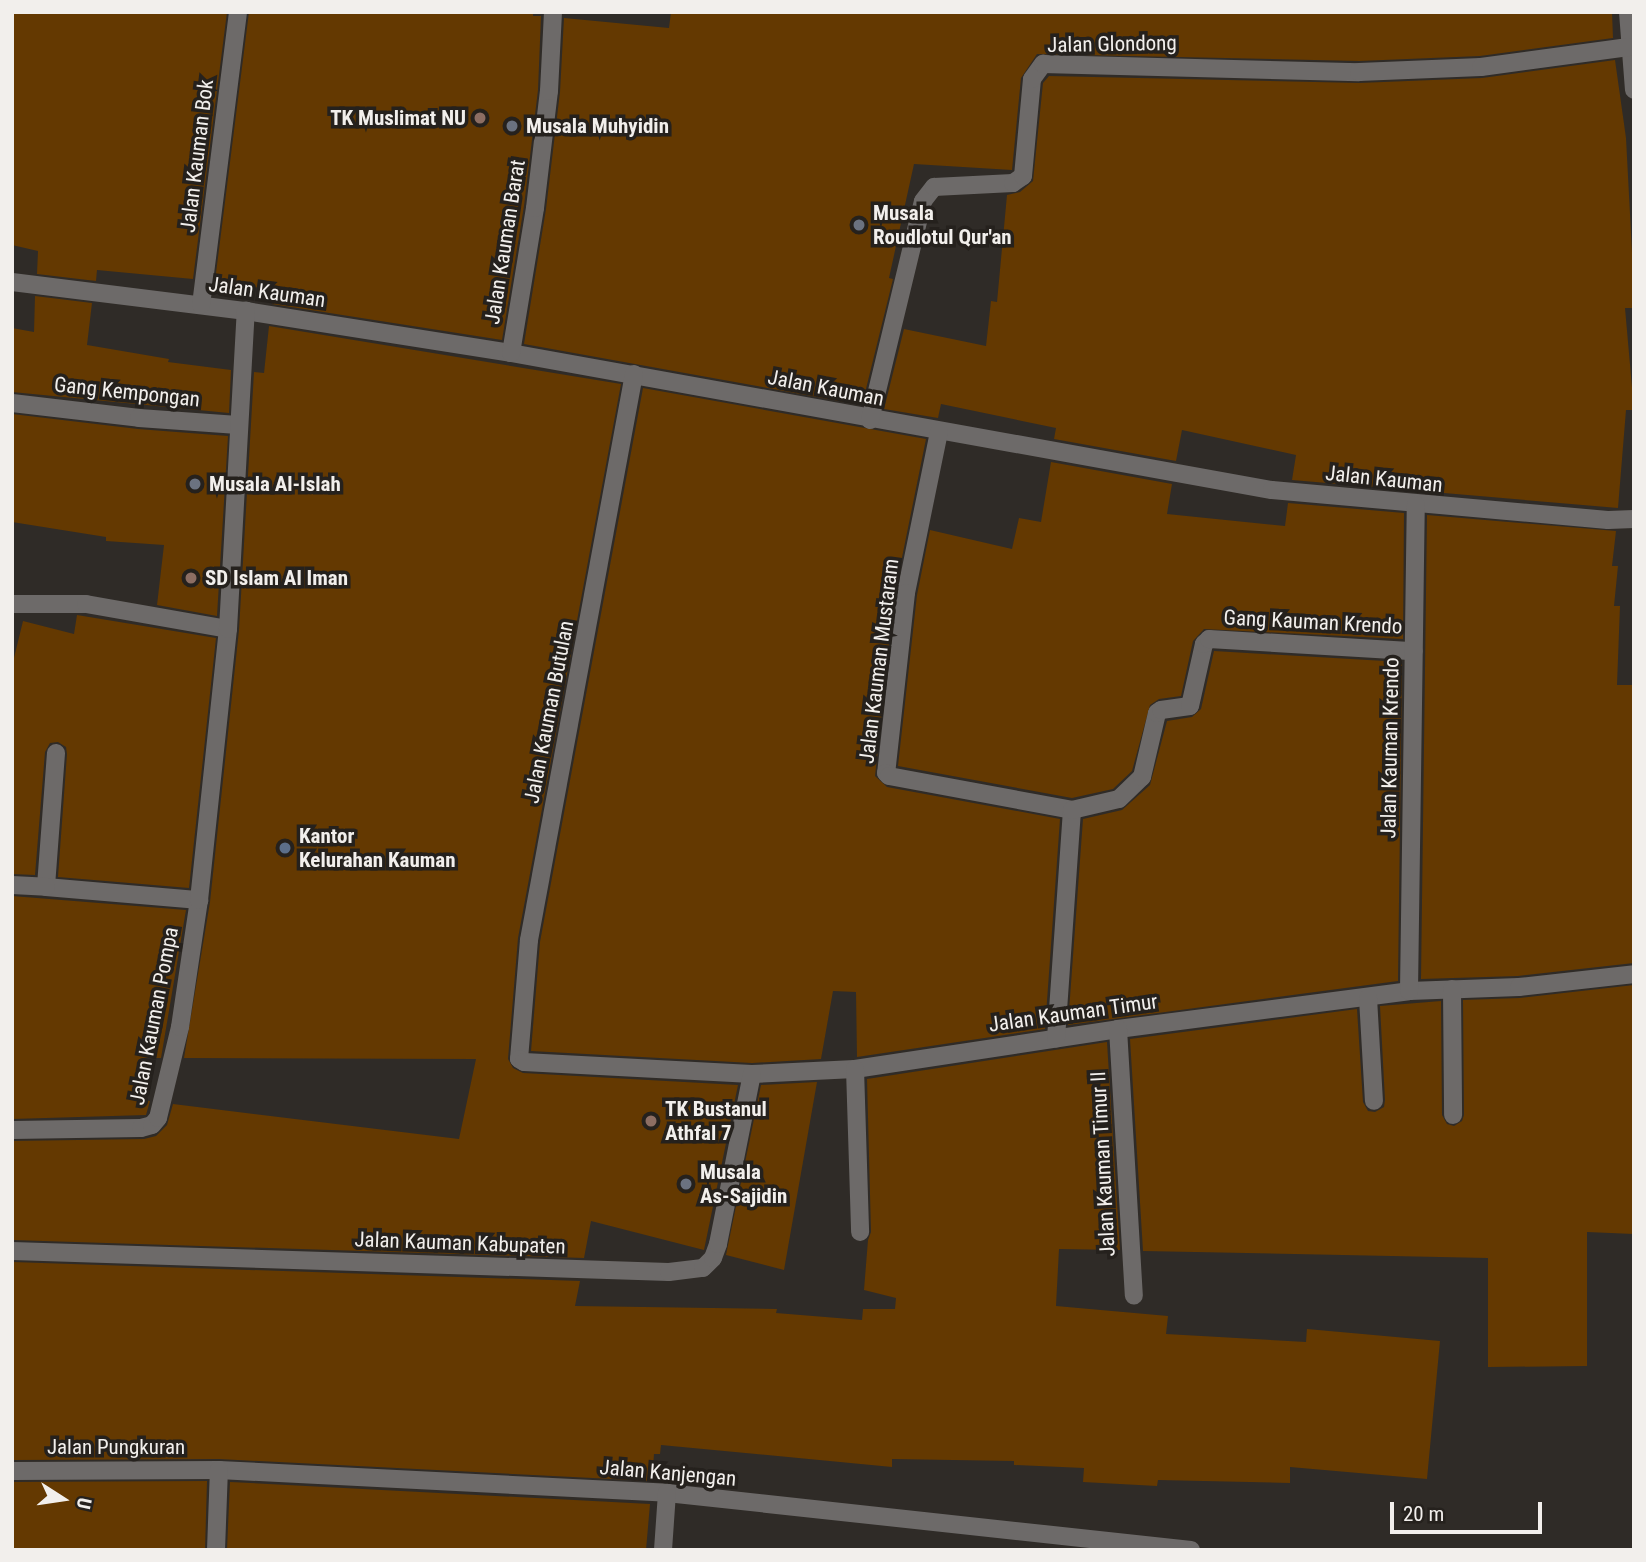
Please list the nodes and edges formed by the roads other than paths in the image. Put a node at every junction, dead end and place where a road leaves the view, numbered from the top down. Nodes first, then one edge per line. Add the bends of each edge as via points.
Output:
1 (238, 12) edge
2 (554, 12) edge
3 (1628, 12) edge
4 (1629, 47) junction
5 (1634, 90) edge
6 (12, 282) edge
7 (201, 305) junction
8 (246, 310) junction
9 (511, 353) junction
10 (634, 374) junction
11 (12, 402) edge
12 (870, 420) junction
13 (238, 425) junction
14 (939, 432) junction
15 (1416, 505) junction
16 (1634, 519) edge
17 (12, 604) edge
18 (228, 629) junction
19 (1414, 651) junction
20 (56, 753) dead end
21 (1072, 810) junction
22 (12, 885) edge
23 (46, 887) junction
24 (199, 900) junction
25 (1634, 974) edge
26 (1452, 989) junction
27 (1409, 990) junction
28 (1368, 998) junction
29 (1118, 1029) junction
30 (1056, 1038) junction
31 (519, 1059) joint
32 (855, 1069) junction
33 (752, 1074) junction
34 (1374, 1101) dead end
35 (1453, 1115) dead end
36 (12, 1130) edge
37 (860, 1232) dead end
38 (12, 1251) edge
39 (1134, 1296) dead end
40 (219, 1470) junction
41 (12, 1471) edge
42 (667, 1493) junction
43 (216, 1550) edge
44 (663, 1550) edge
45 (1191, 1550) edge

1 - 7 street, Jalan Kauman Bok
2 - 9 street, Jalan Kauman Barat via 535,208
3 - 4 street
4 - 5 street
4 - 12 street, Jalan Glondong via 1481,66 1359,72 1043,64 1032,79 1023,176 1013,183 934,187 923,201
6 - 7 street, Jalan Kauman
7 - 8 street, Jalan Kauman
8 - 9 street, Jalan Kauman
8 - 13 street, Jalan Kauman Pompa
9 - 10 street, Jalan Kauman
10 - 12 street, Jalan Kauman
10 - 31 street, Jalan Kauman Butulan via 529,940
11 - 13 street, Gang Kempongan
12 - 14 street, Jalan Kauman
13 - 18 street, Jalan Kauman Pompa
14 - 15 street, Jalan Kauman via 1272,490
14 - 21 street, Jalan Kauman Mustaram via 906,593 886,775
15 - 16 street, Jalan Kauman
15 - 19 street, Jalan Kauman Krendo
17 - 18 street via 86,604
18 - 24 street, Jalan Kauman Pompa
19 - 21 street, Gang Kauman Krendo via 1209,639 1190,706 1157,713 1142,777 1119,799
19 - 27 street, Jalan Kauman Krendo
20 - 23 street
21 - 30 street
22 - 23 street, Jalan Kauman Pompa
23 - 24 street, Jalan Kauman Pompa
24 - 36 street, Jalan Kauman Pompa via 180,1027 158,1118 141,1128
25 - 26 street, Jalan Kauman Timur via 1519,988
26 - 27 street, Jalan Kauman Timur
26 - 35 street
27 - 28 street, Jalan Kauman Timur
28 - 29 street, Jalan Kauman Timur
28 - 34 street
29 - 30 street, Jalan Kauman Timur
29 - 39 street, Jalan Kauman Timur II
30 - 32 street, Jalan Kauman Timur
31 - 33 street, Jalan Kauman Timur via 528,1065
32 - 33 street, Jalan Kauman Timur
32 - 37 street
33 - 38 street, Jalan Kauman Kabupaten via 718,1244 703,1268 669,1272
40 - 41 street, Jalan Pungkuran
40 - 42 street, Jalan Kanjengan
40 - 43 street
42 - 44 street
42 - 45 street, Jalan Kanjengan

